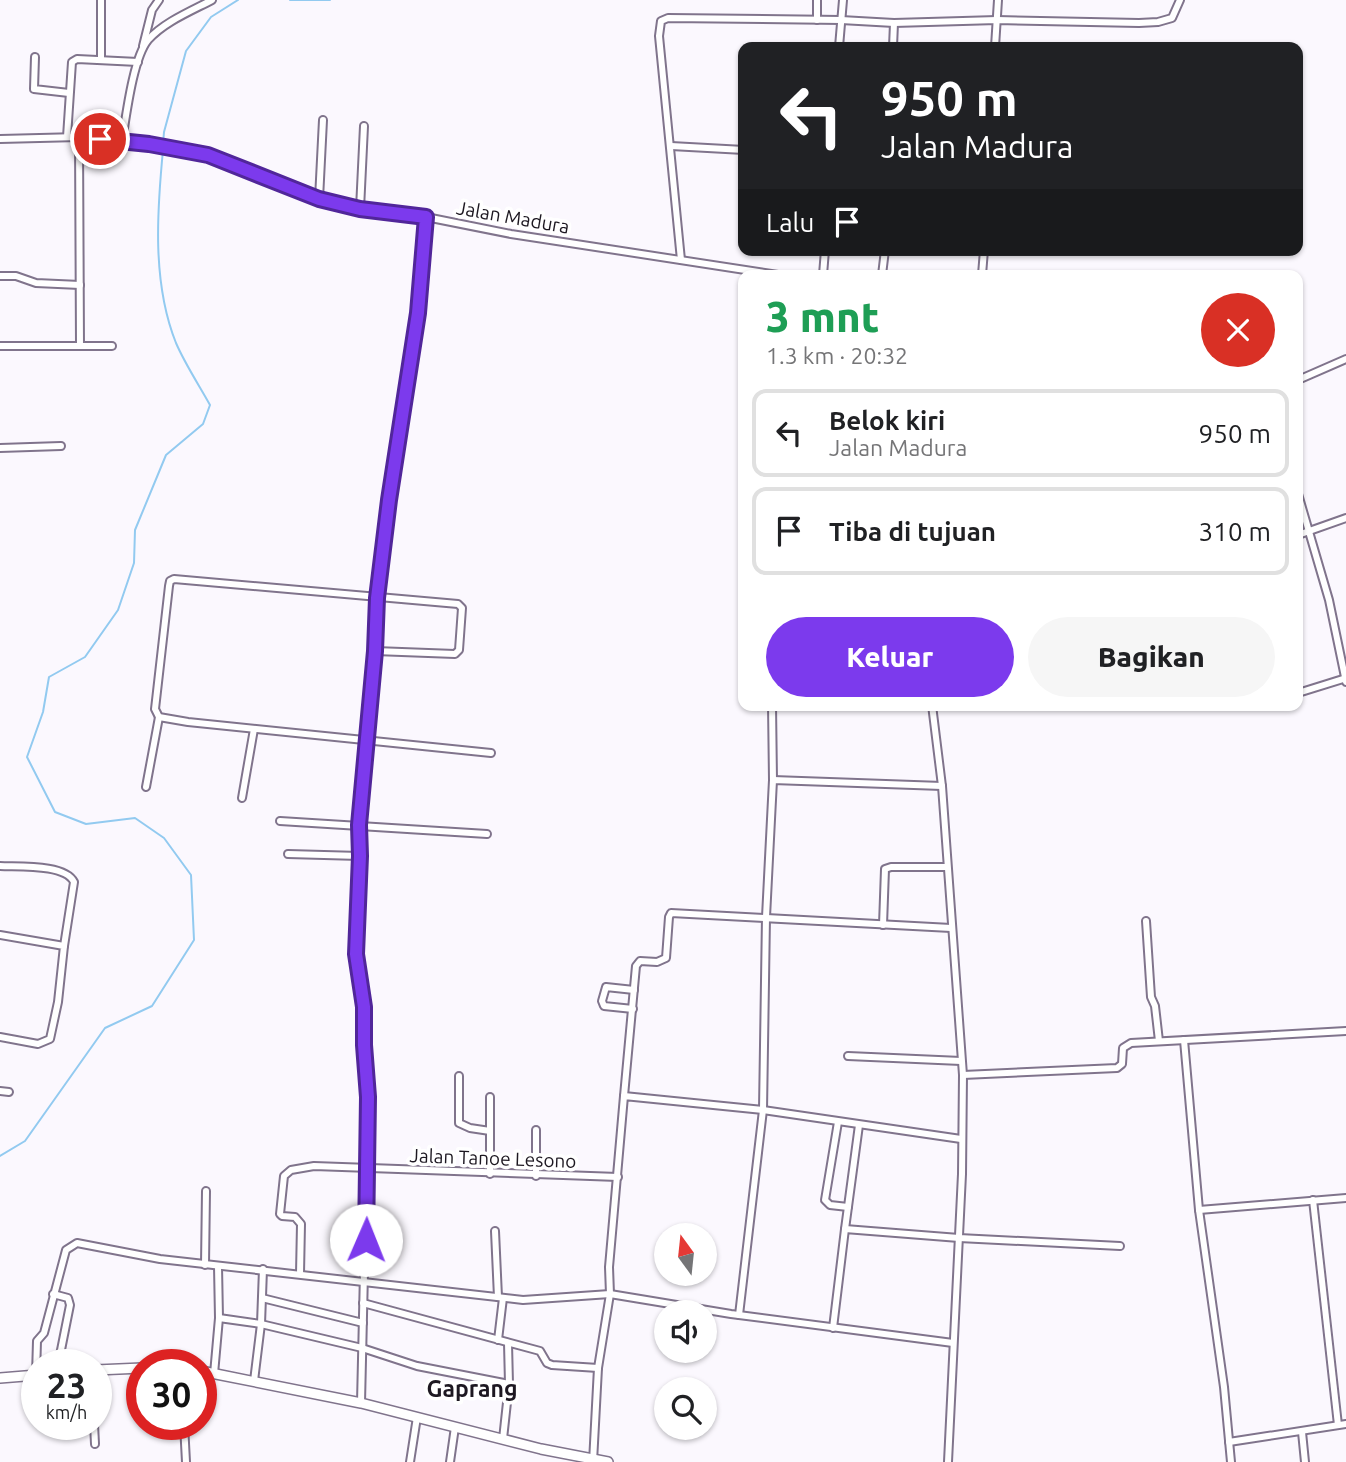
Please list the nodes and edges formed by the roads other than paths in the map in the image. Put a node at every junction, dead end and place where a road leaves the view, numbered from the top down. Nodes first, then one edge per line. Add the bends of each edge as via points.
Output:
1 (101, 0) edge
2 (159, 0) edge
3 (212, 0) edge
4 (817, 0) edge
5 (843, 0) edge
6 (998, 0) edge
7 (1180, 0) edge
8 (817, 20) junction
9 (841, 20) junction
10 (997, 20) junction
11 (894, 23) junction
12 (839, 42) edge
13 (893, 42) edge
14 (995, 42) edge
15 (143, 48) junction
16 (35, 57) dead end
17 (101, 60) junction
18 (138, 62) junction
19 (69, 93) junction
20 (323, 120) dead end
21 (364, 126) dead end
22 (67, 137) junction
23 (79, 137) junction
24 (0, 139) edge
25 (122, 141) junction
26 (671, 146) junction
27 (738, 150) edge
28 (319, 199) junction
29 (360, 209) junction
30 (426, 217) junction
31 (681, 260) junction
32 (747, 270) edge
33 (0, 276) edge
34 (80, 285) junction
35 (80, 345) junction
36 (0, 346) edge
37 (113, 346) dead end
38 (1346, 359) edge
39 (1303, 378) edge
40 (61, 446) dead end
41 (0, 448) edge
42 (1303, 509) edge
43 (1346, 518) edge
44 (1310, 531) junction
45 (1303, 533) edge
46 (377, 598) junction
47 (375, 651) junction
48 (1346, 679) edge
49 (1303, 692) edge
50 (772, 711) edge
51 (933, 711) edge
52 (159, 717) junction
53 (254, 729) junction
54 (366, 741) junction
55 (491, 753) dead end
56 (773, 780) junction
57 (942, 786) junction
58 (146, 787) dead end
59 (242, 798) dead end
60 (280, 821) dead end
61 (359, 825) junction
62 (487, 834) dead end
63 (288, 854) dead end
64 (360, 856) junction
65 (0, 866) edge
66 (946, 867) junction
67 (766, 917) junction
68 (1146, 921) dead end
69 (883, 925) junction
70 (951, 928) junction
71 (0, 935) edge
72 (64, 946) junction
73 (634, 990) junction
74 (633, 1009) junction
75 (1346, 1031) edge
76 (0, 1037) edge
77 (1159, 1041) junction
78 (1184, 1041) junction
79 (848, 1056) dead end
80 (961, 1061) junction
81 (963, 1075) junction
82 (459, 1076) dead end
83 (0, 1091) edge
84 (9, 1092) dead end
85 (624, 1096) junction
86 (490, 1097) dead end
87 (763, 1110) junction
88 (838, 1122) junction
89 (859, 1125) junction
90 (536, 1130) dead end
91 (490, 1131) junction
92 (961, 1139) junction
93 (367, 1168) junction
94 (490, 1174) junction
95 (536, 1176) junction
96 (618, 1177) junction
97 (206, 1191) dead end
98 (1346, 1198) edge
99 (1313, 1200) junction
100 (848, 1207) junction
101 (1199, 1210) junction
102 (845, 1229) junction
103 (495, 1231) dead end
104 (959, 1238) junction
105 (1120, 1246) dead end
106 (205, 1265) junction
107 (218, 1266) junction
108 (263, 1269) junction
109 (300, 1274) junction
110 (365, 1281) junction
111 (53, 1294) junction
112 (610, 1294) junction
113 (262, 1297) junction
114 (500, 1298) junction
115 (363, 1303) junction
116 (739, 1315) junction
117 (219, 1318) junction
118 (363, 1323) junction
119 (261, 1324) junction
120 (833, 1328) junction
121 (498, 1340) junction
122 (508, 1343) junction
123 (953, 1343) junction
124 (362, 1348) junction
125 (37, 1349) edge
126 (61, 1349) edge
127 (216, 1349) edge
128 (597, 1368) junction
129 (217, 1375) edge
130 (21, 1376) edge
131 (0, 1378) edge
132 (254, 1381) junction
133 (509, 1384) junction
134 (361, 1403) junction
135 (416, 1417) junction
136 (1346, 1424) edge
137 (1338, 1425) junction
138 (455, 1427) junction
139 (1302, 1432) junction
140 (503, 1439) junction
141 (95, 1440) edge
142 (185, 1440) edge
143 (1229, 1442) junction
144 (95, 1444) dead end
145 (593, 1460) edge
146 (186, 1462) edge
147 (410, 1462) edge
148 (450, 1462) edge
149 (608, 1462) edge
150 (948, 1462) edge
151 (1231, 1462) edge
152 (1305, 1462) edge

1 - 17 street
2 - 15 street
3 - 15 street via 159,30
4 - 8 street
5 - 9 street
6 - 10 street
7 - 10 street via 1174,16 1158,22
8 - 9 street
8 - 26 street via 661,20
9 - 11 street
9 - 12 street
10 - 11 street
10 - 14 street
11 - 13 street
15 - 18 street
16 - 19 street via 34,89
17 - 18 street
17 - 19 street via 72,62
18 - 25 street
19 - 22 street
20 - 28 street
21 - 29 street
22 - 23 street, Jalan Madura
22 - 24 street, Jalan Madura
23 - 25 street, Jalan Madura
23 - 34 street
25 - 28 street, Jalan Madura via 208,155
26 - 27 street
26 - 31 street
28 - 29 street, Jalan Madura
29 - 30 street, Jalan Madura
30 - 31 street, Jalan Madura
30 - 46 street via 418,313
31 - 32 street, Jalan Madura
33 - 34 street via 36,284
34 - 35 street
35 - 36 street
35 - 37 street
38 - 39 street
40 - 41 street
42 - 44 street
43 - 44 street
44 - 45 street
44 - 48 street
46 - 47 street
46 - 47 street via 458,604 463,609 455,654
46 - 52 street via 170,581 155,699
47 - 54 street
48 - 49 street
50 - 56 street
51 - 57 street
52 - 53 street
52 - 58 street
53 - 54 street
53 - 59 street
54 - 55 street
54 - 61 street
56 - 57 street
56 - 67 street
57 - 66 street
60 - 61 street
61 - 62 street
61 - 64 street
63 - 64 street
64 - 93 street via 356,954 364,1007
65 - 72 street via 60,870 73,878
66 - 69 street via 886,868
66 - 70 street
67 - 69 street
67 - 73 street via 671,913 666,958 638,962
67 - 87 street
68 - 77 street
69 - 70 street
70 - 80 street
71 - 72 street
72 - 76 street via 50,1039 38,1044
73 - 74 street
73 - 74 street via 606,987 602,1001 604,1006
74 - 85 street
75 - 78 street
77 - 78 street
77 - 81 street via 1125,1045 1117,1068
78 - 101 street
79 - 80 street
80 - 81 street
81 - 92 street
82 - 91 street via 458,1123
83 - 84 street
85 - 87 street
85 - 96 street
86 - 91 street
87 - 88 street
87 - 116 street
88 - 89 street
88 - 100 street via 825,1200
89 - 92 street
89 - 100 street
90 - 95 street
91 - 94 street
92 - 104 street
93 - 94 street, Jalan Tanoe Lesono
93 - 109 street, Jalan Tanoe Lesono via 314,1167 291,1170 284,1176 280,1214 295,1217 301,1224
93 - 110 street
94 - 95 street, Jalan Tanoe Lesono
95 - 96 street, Jalan Tanoe Lesono
96 - 112 street
97 - 106 street
98 - 99 street
99 - 101 street
99 - 137 street
100 - 102 street
101 - 143 street
102 - 104 street
102 - 120 street
103 - 114 street
104 - 105 street
104 - 123 street
106 - 107 street
106 - 111 street via 77,1243 66,1250
107 - 108 street
107 - 117 street
108 - 109 street
108 - 113 street
109 - 110 street
110 - 114 street
110 - 115 street
111 - 125 street
111 - 126 street via 69,1300
112 - 114 street
112 - 116 street
112 - 128 street
113 - 118 street
113 - 119 street
114 - 121 street
115 - 118 street
115 - 121 street
116 - 120 street
117 - 119 street
117 - 127 street
118 - 124 street
119 - 124 street
119 - 132 street
120 - 123 street
121 - 122 street
122 - 128 street via 542,1352 552,1365
122 - 133 street
123 - 150 street
124 - 133 street via 417,1366
124 - 134 street
128 - 145 street
129 - 132 main road
130 - 131 main road
132 - 134 main road
133 - 140 street
134 - 135 main road
135 - 138 main road
135 - 147 street
136 - 137 street
137 - 139 street
138 - 140 main road
138 - 148 street
139 - 143 street
139 - 152 street
140 - 145 main road
141 - 144 street
142 - 146 street
143 - 151 street
145 - 149 main road

